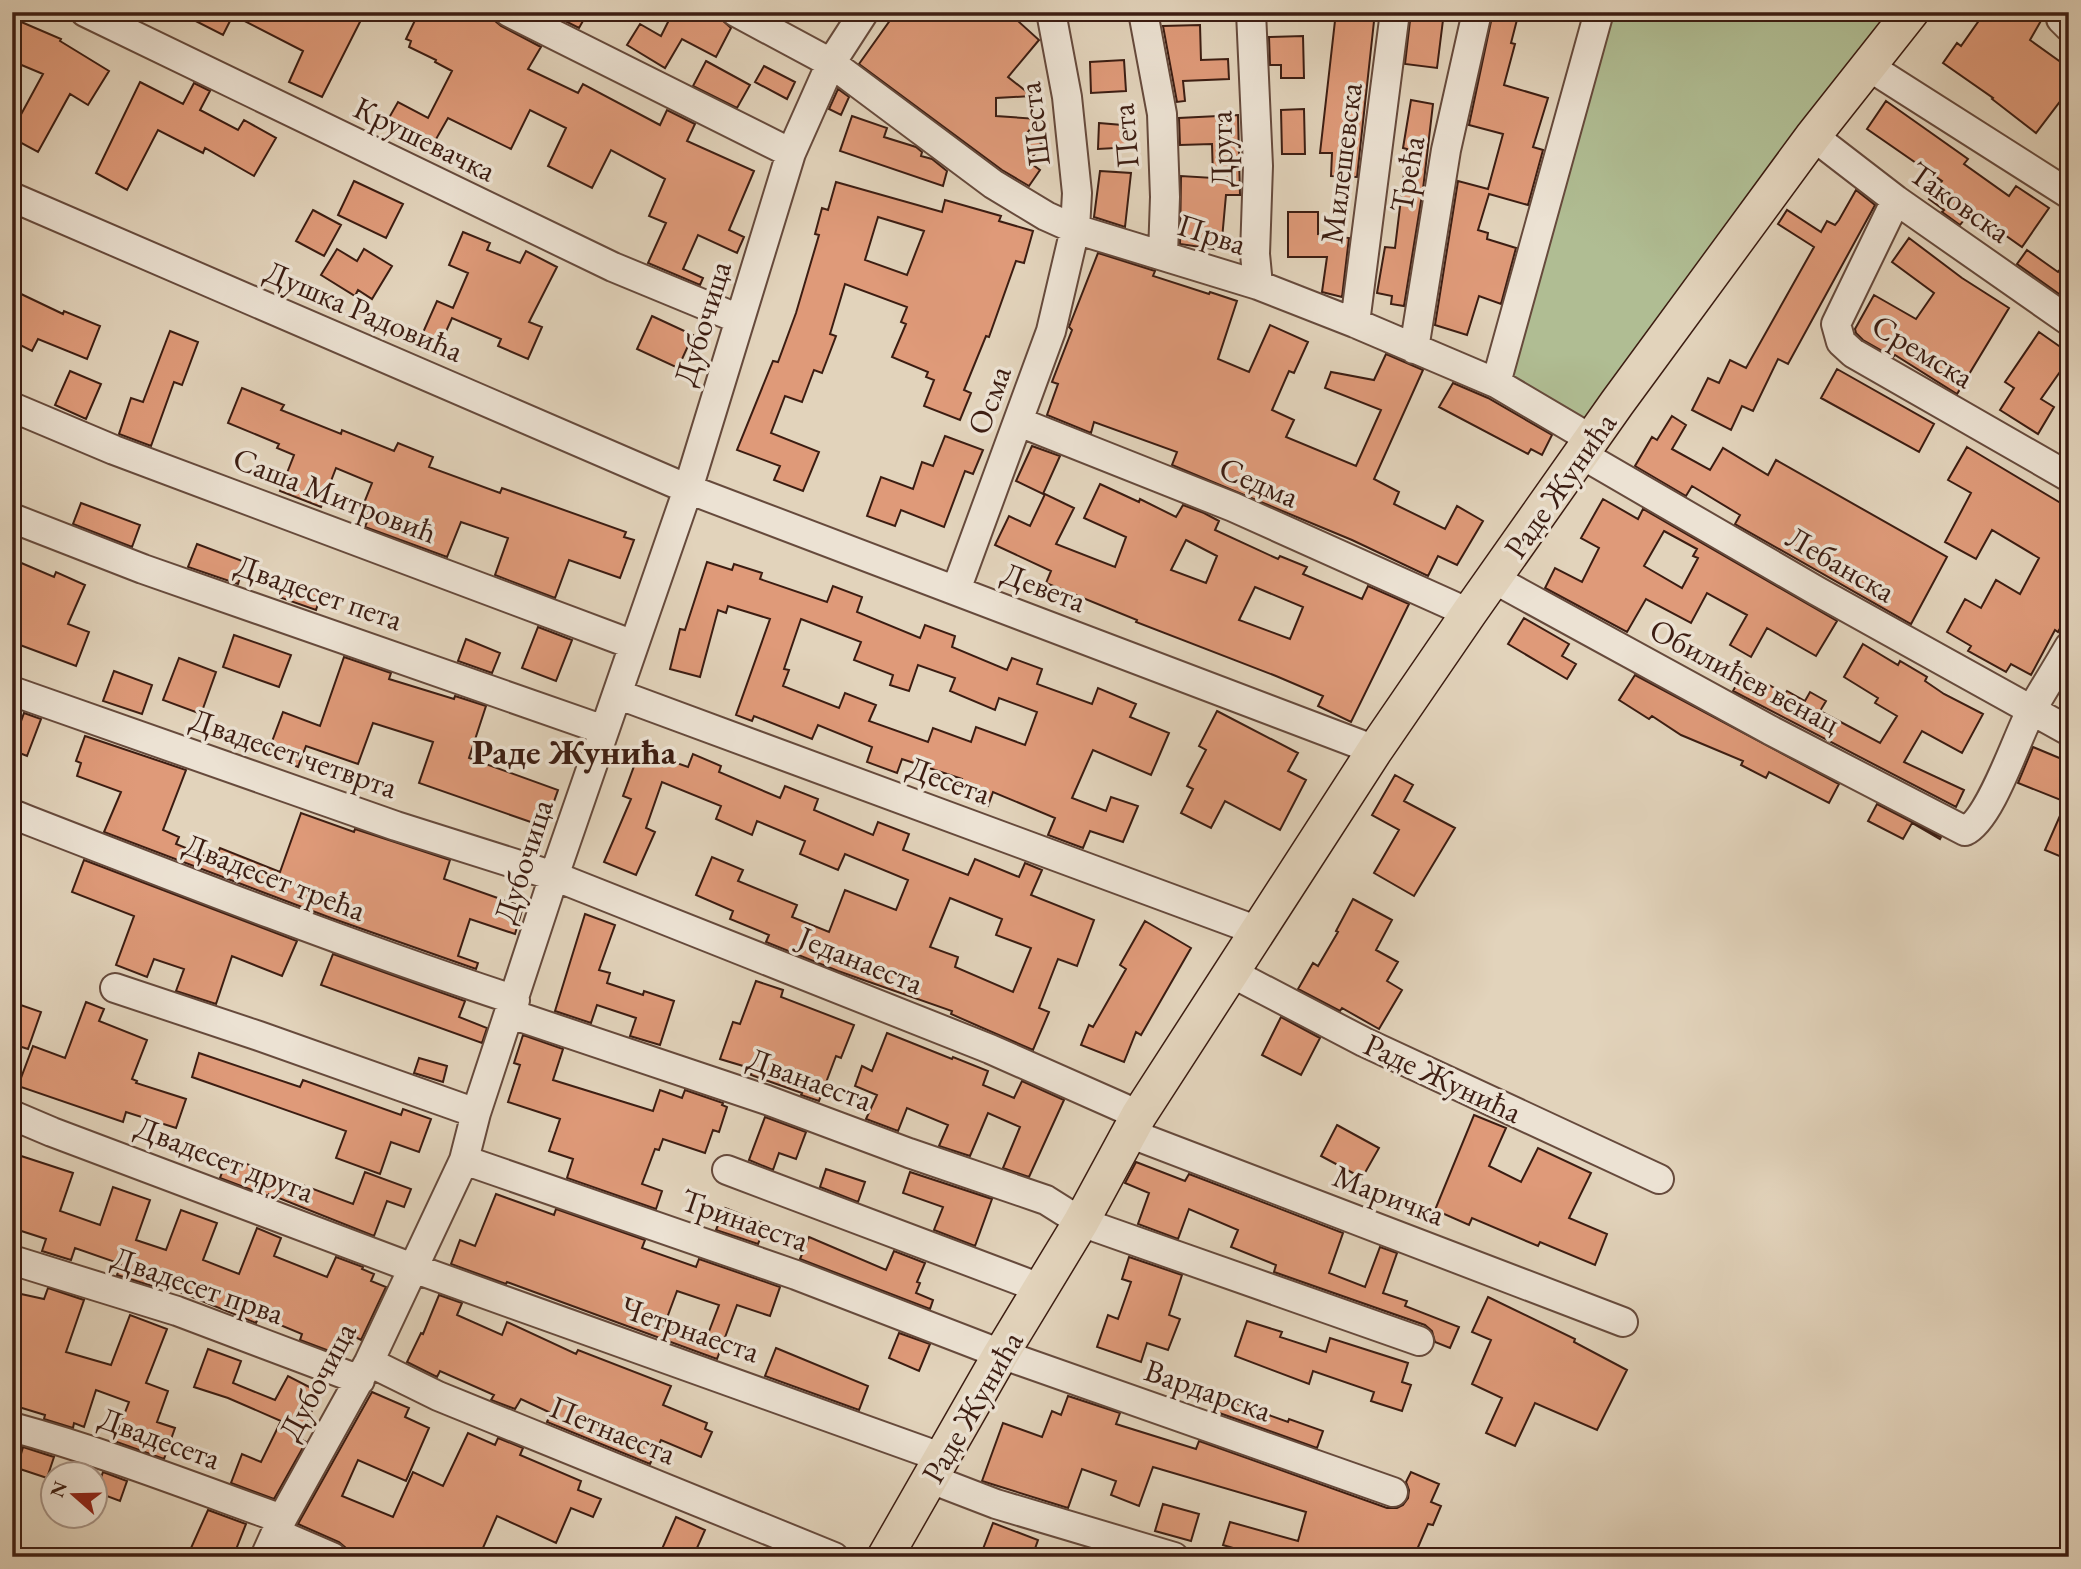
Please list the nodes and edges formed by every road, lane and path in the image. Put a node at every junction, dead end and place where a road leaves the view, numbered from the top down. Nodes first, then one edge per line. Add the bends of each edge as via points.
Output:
1 (85, 12) edge
2 (509, 12) edge
3 (736, 12) edge
4 (864, 12) edge
5 (1051, 12) edge
6 (1143, 12) edge
7 (1251, 12) edge
8 (1395, 12) edge
9 (1477, 12) edge
10 (1599, 12) edge
11 (1911, 12) edge
12 (831, 63) junction
13 (1868, 66) junction
14 (1813, 136) junction
15 (791, 153) junction
16 (2069, 194) edge
17 (12, 197) edge
18 (1896, 200) junction
19 (1075, 229) junction
20 (1163, 255) junction
21 (1258, 285) junction
22 (739, 319) junction
23 (2069, 321) edge
24 (1355, 323) junction
25 (1414, 349) junction
26 (1496, 383) junction
27 (12, 407) edge
28 (1019, 422) junction
29 (1586, 447) junction
30 (2069, 477) edge
31 (688, 489) junction
32 (12, 518) edge
33 (1494, 579) junction
34 (956, 590) junction
35 (1469, 613) junction
36 (634, 645) junction
37 (2069, 648) edge
38 (12, 691) edge
39 (617, 694) junction
40 (2031, 712) junction
41 (604, 730) junction
42 (2069, 731) edge
43 (1375, 750) junction
44 (12, 814) edge
45 (554, 876) junction
46 (1258, 931) junction
47 (1230, 972) junction
48 (115, 988) dead end
49 (513, 1007) junction
50 (476, 1113) junction
51 (12, 1115) edge
52 (1134, 1124) junction
53 (464, 1160) junction
54 (727, 1170) dead end
55 (1659, 1179) dead end
56 (1081, 1222) junction
57 (12, 1260) edge
58 (413, 1268) junction
59 (1040, 1288) junction
60 (1623, 1322) dead end
61 (1419, 1341) dead end
62 (1000, 1354) junction
63 (364, 1371) junction
64 (12, 1427) edge
65 (937, 1468) junction
66 (1393, 1492) dead end
67 (275, 1536) edge
68 (332, 1557) edge
69 (834, 1557) edge
70 (885, 1557) edge
71 (1174, 1557) edge

1 - 22 street, Крушевачка via 612,267
2 - 15 street
3 - 12 street, Прва
4 - 12 street, Дубочица
5 - 19 street, Шеста via 1070,119 1077,192
6 - 20 street, Пета via 1162,114
7 - 21 street, Друга
8 - 24 street, Милешевска
9 - 25 street, Трећа via 1446,150
10 - 26 street
11 - 13 main road, Раде Жунића
12 - 15 street, Дубочица
12 - 19 street, Прва via 993,184
13 - 14 main road, Раде Жунића
13 - 16 street
14 - 18 street, Таковска
14 - 29 main road, Раде Жунића
15 - 22 street, Дубочица
17 - 31 street, Душка Радовића
18 - 23 street, Таковска
18 - 30 street, Сремска via 1836,324 1841,342
19 - 20 street, Прва
19 - 28 street, Осма via 1051,331
20 - 21 street, Прва
21 - 24 street, Прва
22 - 31 street, Дубочица
24 - 25 street, Прва
25 - 26 street, Прва
26 - 29 street, Прва
27 - 36 street, Саша Митровић via 114,450
28 - 34 street, Осма
28 - 35 street, Седма via 1233,507
29 - 33 main road, Раде Жунића
29 - 40 street, Лебанска via 1817,592
31 - 34 street, Девета
31 - 36 street, Дубочица
32 - 41 street, Двадесет пета via 144,569
33 - 35 main road, Раде Жунића
33 - 40 street, Обилићев венац via 1965,831 1985,810
34 - 43 street, Девета
35 - 43 main road, Раде Жунића
36 - 39 street, Дубочица
37 - 40 street
38 - 45 street, Двадесет четврта
39 - 41 street, Дубочица
39 - 46 street, Десета
40 - 42 street, Лебанска
41 - 45 street, Дубочица
43 - 46 main road, Раде Жунића
44 - 49 street, Двадесет трећа
45 - 49 street, Дубочица
45 - 52 street, Једанаеста via 952,1034
46 - 47 main road, Раде Жунића
47 - 52 main road, Раде Жунића
47 - 55 street, Раде Жунића via 1364,1042
48 - 50 street
49 - 50 street, Дубочица
49 - 56 street, Дванаеста via 1046,1200
50 - 53 street, Дубочица
51 - 58 street, Двадесет друга
52 - 56 main road, Раде Жунића
52 - 60 street, Маричка
53 - 58 street, Дубочица
53 - 62 street, Тринаеста via 796,1275
54 - 59 street
56 - 59 main road, Раде Жунића
56 - 61 street
57 - 63 street, Двадесет прва
58 - 63 street, Дубочица
58 - 65 street, Четрнаеста via 836,1417
59 - 62 main road, Раде Жунића
62 - 65 main road, Раде Жунића
62 - 66 street, Вардарска
63 - 67 street, Дубочица
63 - 69 street, Петнаеста via 438,1396
64 - 67 street, Двадесета via 127,1462
65 - 70 main road, Раде Жунића
65 - 71 street, Четрнаеста via 996,1504
67 - 68 street, Двадесета

